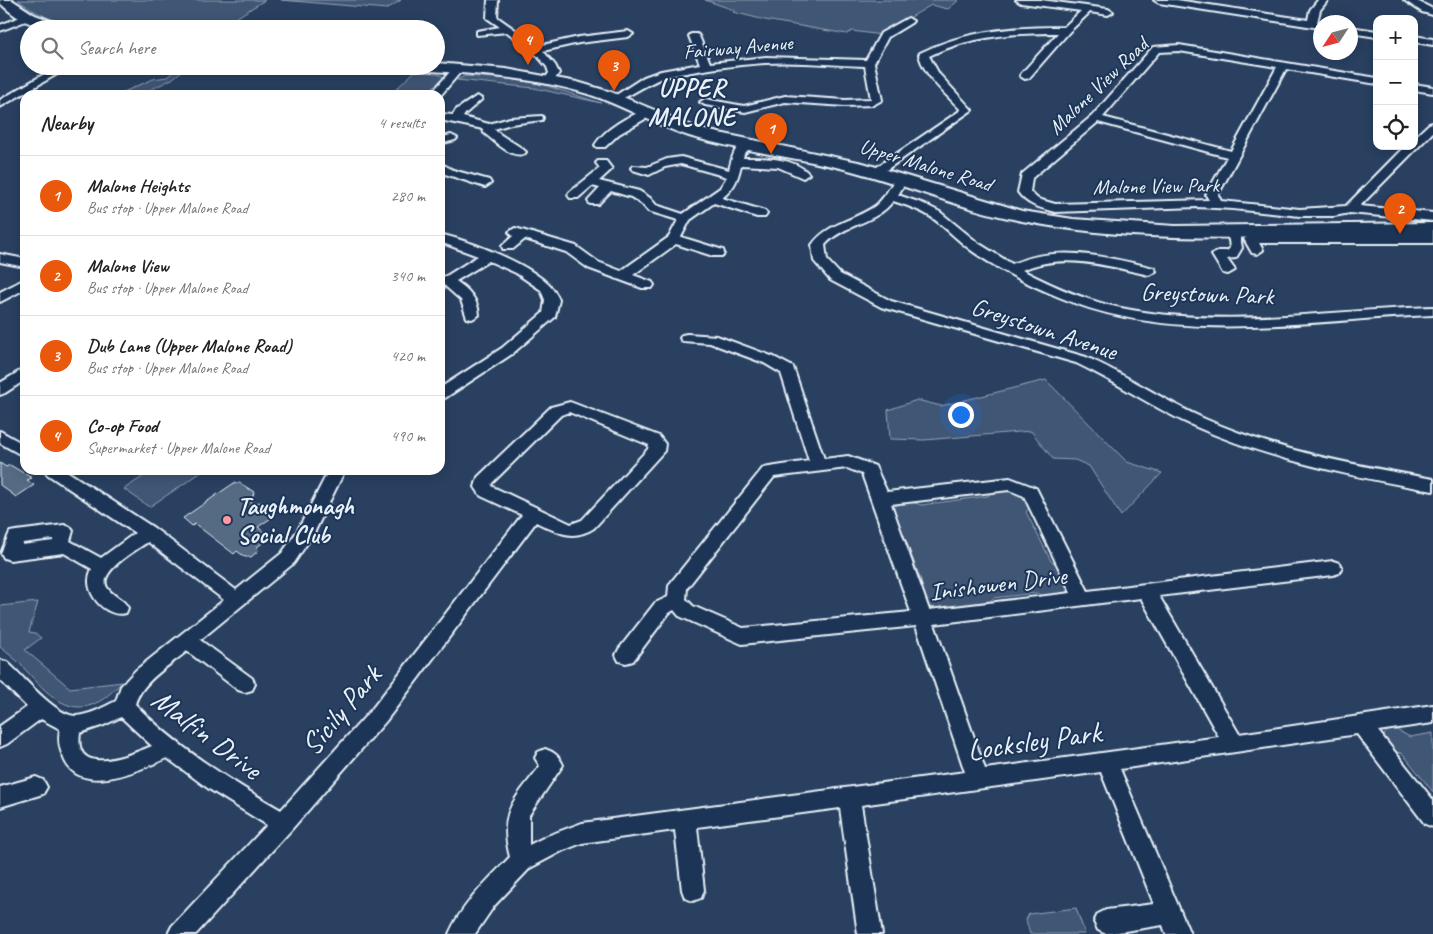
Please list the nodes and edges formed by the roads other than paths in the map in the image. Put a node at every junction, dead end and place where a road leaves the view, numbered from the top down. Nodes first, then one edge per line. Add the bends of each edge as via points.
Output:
1 (4, 0) edge
2 (493, 0) edge
3 (1022, 0) edge
4 (1159, 0) edge
5 (1323, 0) edge
6 (1409, 0) edge
7 (1088, 9) junction
8 (1108, 12) dead end
9 (1433, 12) edge
10 (1315, 15) edge
11 (28, 17) junction
12 (20, 20) edge
13 (20, 20) edge
14 (36, 20) edge
15 (908, 21) dead end
16 (1313, 24) edge
17 (0, 28) edge
18 (508, 29) junction
19 (1066, 30) junction
20 (1358, 31) edge
21 (480, 32) dead end
22 (1373, 33) edge
23 (628, 34) dead end
24 (694, 36) dead end
25 (1418, 40) edge
26 (1433, 42) edge
27 (535, 50) junction
28 (869, 63) junction
29 (1283, 65) junction
30 (706, 66) junction
31 (445, 68) edge
32 (458, 69) junction
33 (50, 75) edge
34 (1026, 76) dead end
35 (546, 77) junction
36 (1373, 79) edge
37 (1418, 88) edge
38 (24, 90) edge
39 (440, 90) edge
40 (1433, 90) edge
41 (20, 92) edge
42 (615, 98) junction
43 (477, 99) dead end
44 (705, 102) dead end
45 (0, 104) edge
46 (648, 112) junction
47 (445, 118) edge
48 (538, 118) dead end
49 (1096, 118) junction
50 (457, 119) junction
51 (1433, 126) edge
52 (489, 127) junction
53 (1418, 140) edge
54 (748, 144) junction
55 (601, 145) dead end
56 (1408, 150) edge
57 (520, 152) dead end
58 (1234, 155) junction
59 (602, 163) dead end
60 (637, 168) dead end
61 (734, 168) junction
62 (445, 169) edge
63 (875, 173) junction
64 (803, 174) dead end
65 (900, 181) junction
66 (485, 182) dead end
67 (590, 182) junction
68 (610, 187) junction
69 (574, 195) dead end
70 (890, 196) junction
71 (713, 199) junction
72 (1029, 199) joint
73 (595, 202) dead end
74 (1217, 204) junction
75 (1350, 209) junction
76 (1284, 211) junction
77 (754, 214) dead end
78 (1433, 217) edge
79 (684, 218) junction
80 (1298, 230) junction
81 (1433, 230) edge
82 (1230, 231) junction
83 (674, 239) junction
84 (1433, 239) edge
85 (445, 240) edge
86 (508, 246) dead end
87 (1257, 250) dead end
88 (712, 253) dead end
89 (487, 256) junction
90 (0, 258) edge
91 (20, 260) edge
92 (1012, 269) junction
93 (1228, 270) dead end
94 (1149, 271) dead end
95 (623, 276) junction
96 (445, 280) edge
97 (445, 282) edge
98 (647, 285) dead end
99 (20, 286) edge
100 (0, 298) edge
101 (1433, 311) edge
102 (472, 315) dead end
103 (687, 338) dead end
104 (20, 376) edge
105 (0, 390) edge
106 (445, 390) edge
107 (0, 436) edge
108 (20, 449) edge
109 (818, 465) junction
110 (61, 475) edge
111 (333, 475) edge
112 (1433, 485) edge
113 (881, 499) junction
114 (533, 513) junction
115 (148, 533) junction
116 (60, 546) dead end
117 (102, 566) junction
118 (1333, 568) dead end
119 (1147, 592) junction
120 (1083, 599) junction
121 (237, 600) junction
122 (677, 601) junction
123 (119, 608) dead end
124 (921, 618) junction
125 (187, 641) junction
126 (626, 655) dead end
127 (0, 668) edge
128 (245, 684) dead end
129 (124, 706) junction
130 (41, 707) junction
131 (1433, 714) edge
132 (71, 724) junction
133 (1362, 725) junction
134 (0, 738) edge
135 (1234, 743) junction
136 (169, 748) junction
137 (545, 758) dead end
138 (1107, 762) junction
139 (978, 778) junction
140 (36, 787) dead end
141 (849, 796) junction
142 (0, 797) edge
143 (1433, 816) edge
144 (684, 819) junction
145 (283, 824) junction
146 (522, 860) junction
147 (693, 890) dead end
148 (1106, 922) dead end
149 (1174, 924) edge
150 (180, 934) edge
151 (461, 934) edge
152 (870, 934) edge

1 - 11 main road
2 - 18 street via 491,15
3 - 7 street
4 - 16 street
5 - 10 street via 1315,10
6 - 9 street
7 - 8 street
7 - 19 street
11 - 12 street
11 - 14 main road
13 - 17 street
15 - 28 street via 884,35
18 - 21 street
18 - 27 street
19 - 34 street
19 - 63 street via 995,33 962,40 924,55 933,72 967,110
20 - 22 street
23 - 27 street
24 - 30 street
25 - 26 street
27 - 35 street via 554,68
28 - 30 street, Fairway Avenue via 766,60
28 - 44 street via 877,100 868,103 785,99 740,109
29 - 36 street, Malone View Road
29 - 49 street, Malone View Road via 1179,48 1156,49
29 - 58 street
30 - 42 street, Fairway Avenue via 648,79
31 - 32 main road, Upper Malone Road
32 - 35 main road, Upper Malone Road
32 - 39 street
33 - 38 street
35 - 42 main road, Upper Malone Road
37 - 40 street
41 - 45 street
42 - 46 main road, Upper Malone Road
43 - 50 street via 460,112
46 - 54 main road, Upper Malone Road via 692,131
46 - 55 street via 602,140
47 - 50 street
48 - 52 street
49 - 58 street
49 - 72 street, Malone View Road via 1026,177 1024,192
50 - 52 street
51 - 53 street
52 - 57 street via 488,131 505,142 508,148
54 - 61 street via 739,153
54 - 63 main road, Upper Malone Road
56 - 75 street
58 - 74 street via 1212,195
59 - 67 street via 606,169
60 - 61 street via 649,171 662,162 674,160 689,161 707,170
61 - 64 street via 778,162
61 - 71 street via 731,182
62 - 66 street
63 - 65 main road, Upper Malone Road
65 - 70 street, Greystown Avenue
65 - 82 main road, Upper Malone Road via 972,204 1068,224 1126,230
67 - 68 street
67 - 69 street
68 - 73 street
68 - 79 street via 635,194 652,208
70 - 92 street, Greystown Park via 936,215 972,245
70 - 112 street, Greystown Avenue via 880,208 830,233 818,245 826,269 842,282 898,309 1081,360 1226,434 1336,468
71 - 77 street
71 - 79 street
72 - 74 street, Malone View Park via 1055,208
74 - 76 street, Malone View Park
75 - 76 street, Malone View Park via 1337,212
75 - 78 street, Malone View Park
76 - 80 street
79 - 83 street
80 - 81 main road, Upper Malone Road
80 - 82 main road, Upper Malone Road
82 - 93 street via 1236,240 1236,248 1231,255 1218,255
83 - 88 street
83 - 95 street
84 - 87 street via 1250,238
85 - 89 street
86 - 95 street via 519,233 575,246 593,265
89 - 96 street
89 - 106 street via 527,272 544,283 552,298 550,314 507,351
90 - 91 street
92 - 94 street via 1039,259 1071,257
92 - 101 street, Greystown Park via 1077,299 1115,311 1165,320 1266,320
95 - 98 street
97 - 102 street via 465,294 472,306
99 - 100 street
103 - 109 street via 712,339 788,370
104 - 105 street
107 - 108 street
109 - 113 street via 848,462 869,470
109 - 122 street via 769,472 678,586
110 - 115 street
111 - 121 street, Malfin Drive via 305,533 288,558
113 - 120 street via 1010,484 1030,492
113 - 124 street
114 - 114 street via 569,530 588,524 656,451 656,444 570,407 556,411 484,481 483,487 487,492
114 - 145 street, Sicily Park via 379,715
115 - 117 street
115 - 121 street
116 - 117 street via 66,546
117 - 123 street via 96,580 99,591
118 - 119 street, Inishowen Drive
119 - 120 street, Inishowen Drive
119 - 135 street
120 - 124 street, Inishowen Drive
121 - 125 street, Malfin Drive
122 - 124 street, Inishowen Drive via 686,611 742,636
122 - 126 street via 662,608
124 - 139 street
125 - 128 street
125 - 129 street, Malfin Drive via 143,676 128,692
127 - 130 street
129 - 132 street via 96,720
129 - 136 street, Malfin Drive
130 - 132 street
130 - 134 street
131 - 133 street, Locksley Park
132 - 136 street via 69,745 75,759 82,767 95,771 107,770
133 - 135 street, Locksley Park
133 - 143 street
135 - 138 street, Locksley Park
136 - 145 street, Malfin Drive
137 - 146 street via 553,765 518,812 517,842
138 - 139 street, Locksley Park
138 - 149 street
139 - 141 street, Locksley Park
140 - 142 street
141 - 144 street, Locksley Park
141 - 152 street
144 - 146 street, Locksley Park via 582,833 555,842
144 - 147 street
145 - 150 street, Sicily Park
146 - 151 street, Locksley Park via 486,898
148 - 149 street

